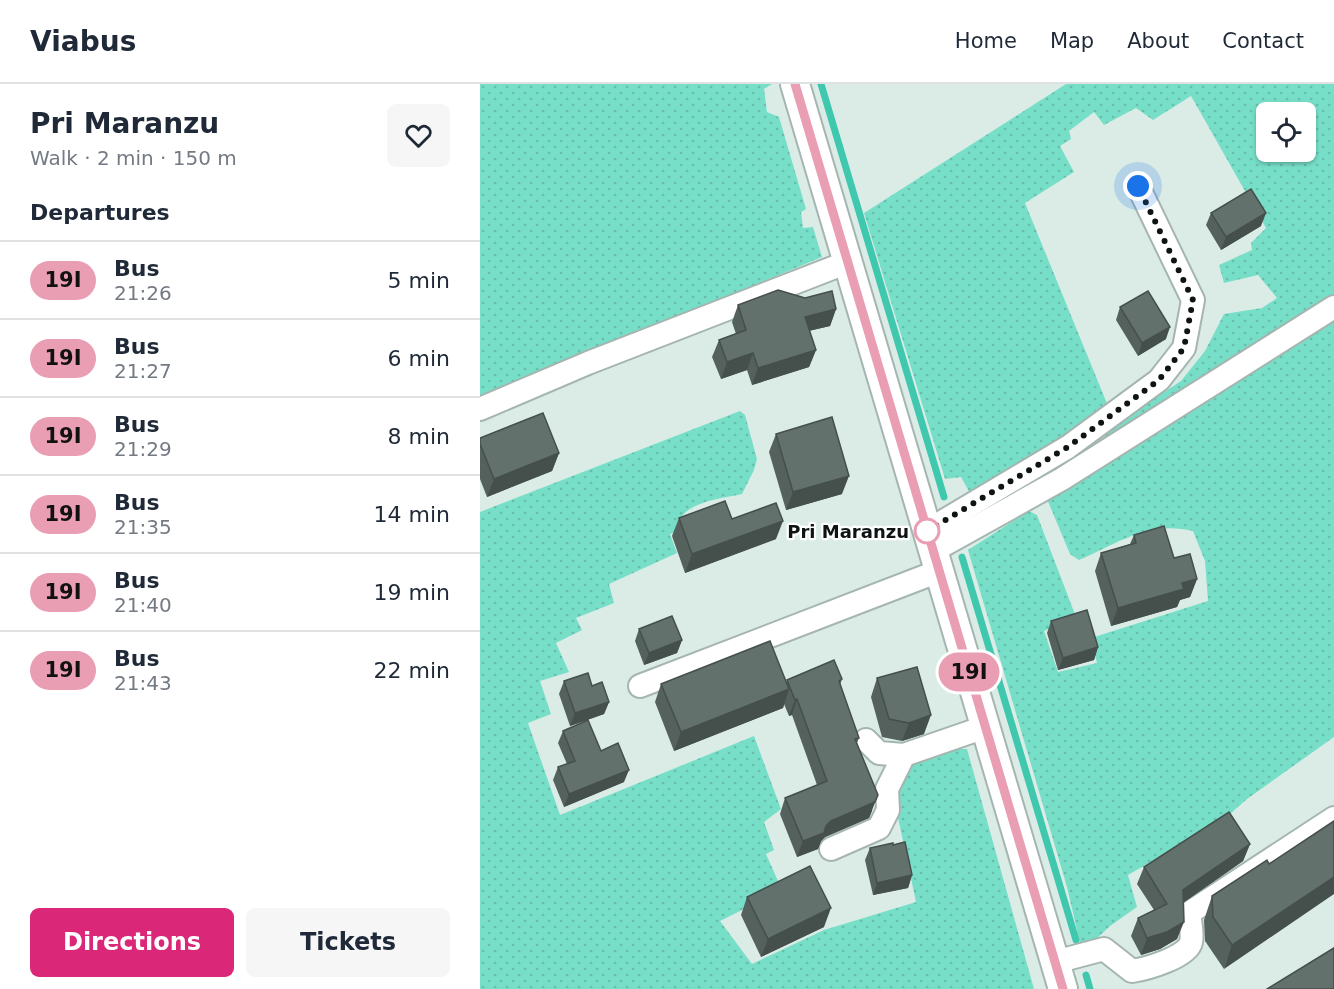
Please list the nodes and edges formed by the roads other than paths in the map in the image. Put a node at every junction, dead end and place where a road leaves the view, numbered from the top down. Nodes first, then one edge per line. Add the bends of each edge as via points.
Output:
1 (795, 84) edge
2 (1138, 186) dead end
3 (848, 262) junction
4 (1334, 307) edge
5 (480, 409) edge
6 (933, 551) junction
7 (640, 686) dead end
8 (985, 727) junction
9 (866, 740) dead end
10 (904, 755) junction
11 (1334, 818) edge
12 (831, 849) dead end
13 (1055, 962) junction
14 (1063, 989) edge

1 - 3 street
2 - 6 street via 1193,300 1184,348 1159,380
3 - 5 street
3 - 6 street
4 - 6 street via 1062,479
6 - 7 street
6 - 8 street
8 - 10 street
8 - 13 street
9 - 10 street via 879,753
10 - 12 street via 887,789 888,810 879,828
11 - 13 street via 1189,913 1191,942 1186,951 1148,969 1132,971 1104,950
13 - 14 street

